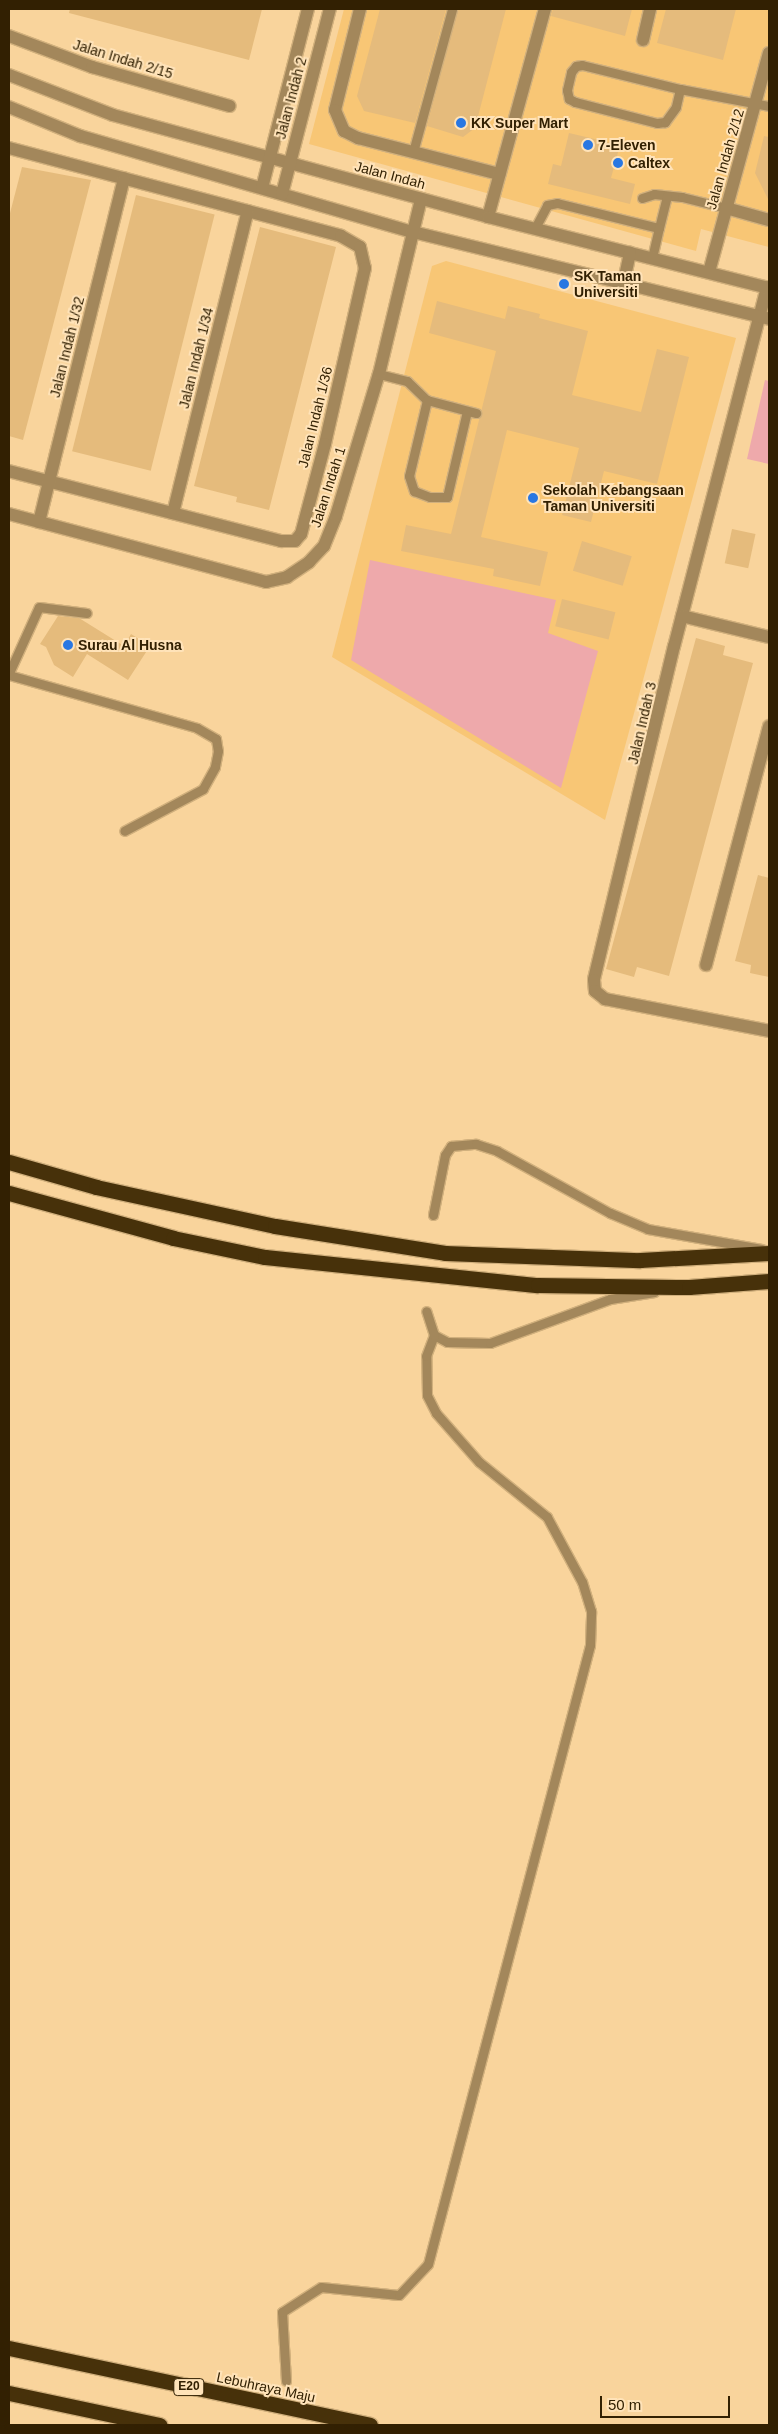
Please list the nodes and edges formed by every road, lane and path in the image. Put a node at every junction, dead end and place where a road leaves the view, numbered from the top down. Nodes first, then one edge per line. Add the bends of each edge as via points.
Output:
1 (308, 9) edge
2 (330, 9) edge
3 (360, 9) edge
4 (452, 9) edge
5 (544, 9) edge
6 (650, 9) edge
7 (9, 36) edge
8 (643, 40) dead end
9 (769, 53) edge
10 (9, 75) edge
11 (680, 89) junction
12 (763, 104) edge
13 (230, 106) dead end
14 (9, 107) edge
15 (9, 148) edge
16 (413, 152) junction
17 (269, 157) junction
18 (290, 163) junction
19 (499, 174) junction
20 (124, 178) junction
21 (262, 188) junction
22 (282, 194) junction
23 (667, 196) junction
24 (420, 198) junction
25 (642, 198) dead end
26 (726, 208) junction
27 (248, 212) junction
28 (488, 217) junction
29 (769, 220) edge
30 (535, 228) junction
31 (659, 228) junction
32 (413, 232) junction
33 (630, 253) junction
34 (652, 258) junction
35 (708, 272) junction
36 (624, 281) junction
37 (768, 288) edge
38 (764, 318) edge
39 (379, 374) junction
40 (427, 400) junction
41 (9, 471) edge
42 (49, 482) junction
43 (173, 513) junction
44 (9, 514) edge
45 (39, 522) junction
46 (87, 613) dead end
47 (682, 616) junction
48 (769, 637) edge
49 (9, 674) edge
50 (769, 726) edge
51 (124, 831) dead end
52 (706, 965) dead end
53 (769, 1031) edge
54 (9, 1162) edge
55 (9, 1193) edge
56 (433, 1215) dead end
57 (769, 1252) edge
58 (769, 1281) edge
59 (689, 1287) junction
60 (426, 1311) dead end
61 (434, 1335) junction
62 (9, 2348) edge
63 (286, 2381) dead end
64 (9, 2393) edge
65 (160, 2425) edge
66 (370, 2425) edge

1 - 17 street, Jalan Indah 2
2 - 18 street, Jalan Indah 2
3 - 16 street via 335,110 344,131 358,138
4 - 16 lane
5 - 19 street
6 - 8 street
7 - 13 street, Jalan Indah 2/15 via 92,67
9 - 12 street, Jalan Indah 2/12
10 - 17 street, Jalan Indah via 113,115
11 - 11 lane via 665,122 575,102 566,94 572,72 580,65
11 - 12 lane
12 - 26 street, Jalan Indah 2/12
14 - 21 street via 80,136
15 - 20 street
16 - 19 street
17 - 18 street, Jalan Indah
17 - 21 street, Jalan Indah 2
18 - 22 street, Jalan Indah 2
18 - 24 street, Jalan Indah
19 - 28 street
20 - 27 street
20 - 42 street, Jalan Indah 1/32
21 - 22 street
22 - 32 street
23 - 25 lane via 654,194
23 - 26 lane
23 - 31 lane
24 - 28 street, Jalan Indah
24 - 32 street, Jalan Indah 1
26 - 29 street
26 - 35 street, Jalan Indah 2/12
27 - 43 street, Jalan Indah 1/34
27 - 43 street, Jalan Indah 1/36 via 352,240 365,257 301,534 295,541 288,542
28 - 30 street, Jalan Indah
30 - 31 lane via 547,206 557,203
30 - 33 street, Jalan Indah
31 - 34 lane
32 - 36 street
32 - 39 street, Jalan Indah 1
33 - 34 street, Jalan Indah
33 - 36 street
34 - 35 street, Jalan Indah
35 - 37 street, Jalan Indah
36 - 38 street
37 - 38 street, Jalan Indah 3
38 - 47 street, Jalan Indah 3
39 - 40 lane via 407,381
39 - 45 street, Jalan Indah 1 via 324,546 309,562 287,577 266,582 244,578
40 - 40 lane via 409,476 414,491 430,497 447,497 472,412
41 - 42 street, Jalan Indah 1/36
42 - 43 street, Jalan Indah 1/36
42 - 45 street, Jalan Indah 1/32
44 - 45 street, Jalan Indah 1
46 - 49 lane via 40,607
47 - 48 street
47 - 53 street, Jalan Indah 3 via 594,980 595,991 605,999
49 - 51 lane via 197,728 216,739 215,767 203,789
50 - 52 street
54 - 57 highway via 96,1187 275,1226 445,1253 640,1260
55 - 59 highway via 164,1236 265,1258 538,1285
56 - 57 lane via 445,1155 451,1146 476,1144 497,1151 610,1213 648,1229
58 - 59 highway
59 - 61 lane via 610,1299 490,1343 448,1342
60 - 61 lane
61 - 63 lane via 425,1367 427,1394 436,1413 479,1462 547,1517 582,1582 591,1611 590,1645 428,2264 399,2294 322,2287 282,2312
62 - 66 highway, Lebuhraya Maju / E20
64 - 65 highway

